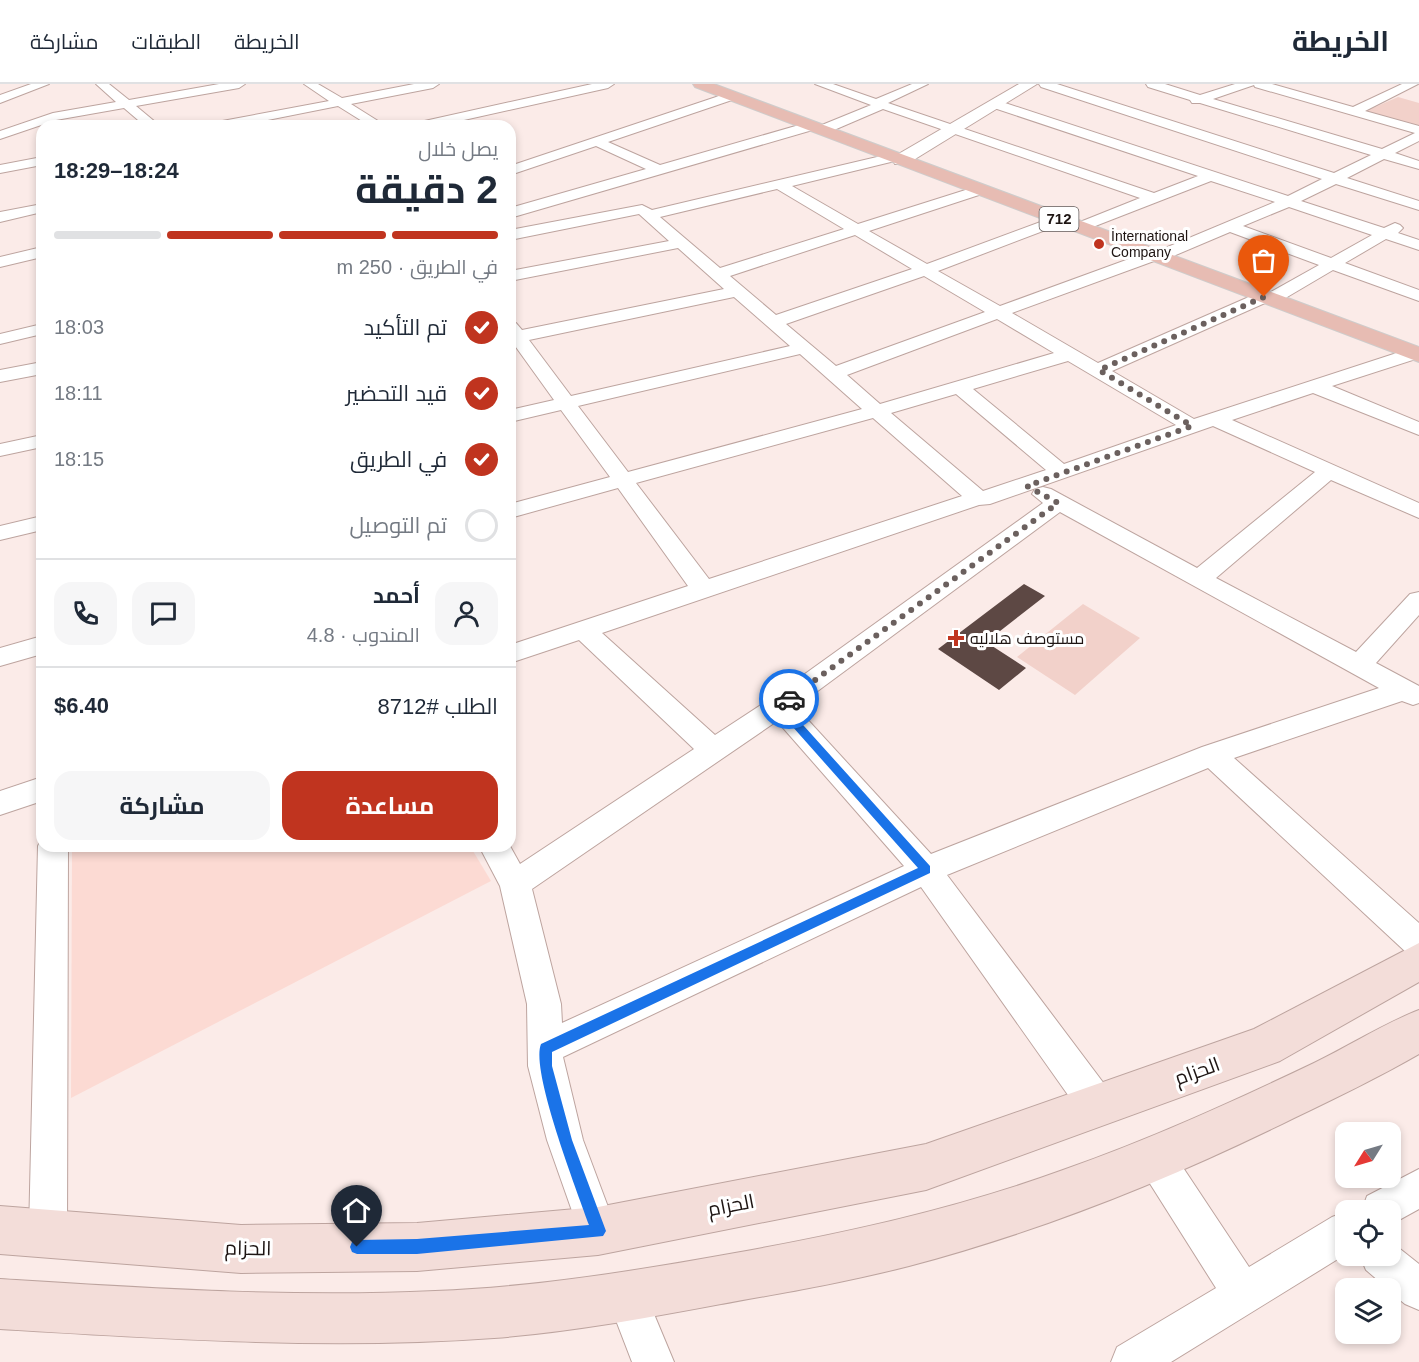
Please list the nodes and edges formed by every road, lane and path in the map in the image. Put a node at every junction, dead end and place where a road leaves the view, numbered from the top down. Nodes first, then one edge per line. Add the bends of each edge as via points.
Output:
1 (43, 84) edge
2 (102, 84) edge
3 (239, 84) edge
4 (310, 84) edge
5 (433, 84) edge
6 (608, 84) edge
7 (700, 84) edge
8 (821, 84) edge
9 (922, 84) edge
10 (1030, 84) edge
11 (1045, 84) edge
12 (1152, 84) edge
13 (1248, 84) edge
14 (1259, 84) edge
15 (1297, 84) edge
16 (1413, 84) edge
17 (1282, 90) junction
18 (1394, 93) junction
19 (731, 96) junction
20 (1410, 97) dead end
21 (0, 99) edge
22 (1200, 99) junction
23 (338, 102) junction
24 (124, 103) junction
25 (879, 104) junction
26 (995, 104) junction
27 (1354, 111) junction
28 (1148, 117) junction
29 (0, 118) edge
30 (42, 120) edge
31 (145, 120) edge
32 (247, 120) edge
33 (369, 120) edge
34 (447, 120) edge
35 (36, 122) edge
36 (27, 124) junction
37 (36, 128) edge
38 (816, 128) junction
39 (954, 128) junction
40 (1419, 130) edge
41 (0, 135) edge
42 (1092, 135) junction
43 (1419, 136) edge
44 (597, 142) junction
45 (1071, 142) dead end
46 (1051, 149) dead end
47 (1383, 154) junction
48 (1030, 156) junction
49 (897, 158) junction
50 (36, 162) edge
51 (1419, 165) edge
52 (0, 169) edge
53 (516, 169) edge
54 (659, 170) junction
55 (1213, 176) junction
56 (1336, 179) junction
57 (777, 183) junction
58 (980, 190) junction
59 (1154, 198) junction
60 (1290, 201) junction
61 (1419, 206) edge
62 (516, 208) edge
63 (36, 209) edge
64 (1419, 213) edge
65 (649, 215) junction
66 (0, 217) edge
67 (1059, 219) junction
68 (1230, 226) junction
69 (1080, 227) junction
70 (855, 230) junction
71 (1385, 233) junction
72 (516, 235) edge
73 (682, 243) junction
74 (1419, 245) edge
75 (36, 253) edge
76 (1156, 256) junction
77 (0, 262) edge
78 (1330, 263) junction
79 (925, 270) junction
80 (718, 274) junction
81 (516, 275) edge
82 (737, 291) junction
83 (1419, 296) edge
84 (1268, 298) junction
85 (999, 312) junction
86 (774, 322) junction
87 (36, 330) edge
88 (516, 333) edge
89 (0, 339) edge
90 (516, 339) edge
91 (803, 348) junction
92 (1414, 348) edge
93 (1071, 354) junction
94 (36, 369) edge
95 (1099, 370) junction
96 (833, 374) junction
97 (0, 376) edge
98 (1314, 386) junction
99 (959, 387) junction
100 (566, 402) junction
101 (876, 411) junction
102 (516, 414) edge
103 (1216, 420) junction
104 (1192, 426) junction
105 (1419, 429) edge
106 (36, 442) edge
107 (0, 450) edge
108 (1329, 471) junction
109 (1061, 472) junction
110 (624, 481) junction
111 (1027, 486) junction
112 (978, 498) junction
113 (1058, 503) junction
114 (516, 509) edge
115 (1419, 511) edge
116 (36, 525) edge
117 (0, 533) edge
118 (1199, 579) junction
119 (704, 590) junction
120 (1419, 600) edge
121 (582, 629) junction
122 (36, 647) edge
123 (516, 652) edge
124 (0, 657) edge
125 (1358, 666) junction
126 (1412, 694) edge
127 (779, 706) junction
128 (713, 750) junction
129 (1212, 755) junction
130 (36, 791) edge
131 (0, 803) edge
132 (53, 852) edge
133 (497, 852) edge
134 (926, 870) junction
135 (515, 884) junction
136 (1419, 944) edge
137 (1419, 961) edge
138 (1419, 1030) edge
139 (546, 1048) junction
140 (1098, 1107) junction
141 (1155, 1158) junction
142 (1419, 1188) edge
143 (1398, 1200) edge
144 (0, 1230) edge
145 (598, 1231) junction
146 (48, 1233) junction
147 (1335, 1238) edge
148 (1391, 1266) edge
149 (1419, 1290) edge
150 (1243, 1294) junction
151 (627, 1297) junction
152 (0, 1304) edge
153 (653, 1362) edge
154 (1132, 1362) edge

1 - 21 street
2 - 24 street
3 - 24 street
4 - 23 street
5 - 23 street
6 - 34 street
7 - 19 main road, 712
8 - 25 street
9 - 25 street
10 - 26 street
11 - 28 street
12 - 22 street
13 - 22 street
14 - 17 street
15 - 17 street
16 - 18 street
17 - 27 street
18 - 20 street
18 - 27 street
19 - 38 main road, 712
19 - 44 street
22 - 28 street
22 - 47 street
23 - 32 street
23 - 33 street
24 - 30 street
24 - 31 street
25 - 38 street
25 - 39 street
26 - 39 street
26 - 42 street
27 - 40 street
28 - 42 street
28 - 56 street
29 - 36 street
35 - 36 street
36 - 37 street
36 - 41 street
38 - 49 main road, 712
38 - 54 street
39 - 48 street
39 - 49 street
42 - 45 street
42 - 55 street
43 - 47 street
44 - 53 street
44 - 54 street
46 - 48 street
47 - 51 street
47 - 56 street
48 - 59 street
49 - 57 street
49 - 58 main road, 712
50 - 52 street
54 - 62 street
55 - 59 street
55 - 60 street
56 - 60 street
56 - 61 street
57 - 65 street
57 - 70 street
58 - 67 main road, 712
58 - 70 street
59 - 69 street
60 - 68 street
60 - 71 street
63 - 66 street
64 - 71 street
65 - 72 street via 642,209
65 - 73 street
67 - 69 main road, 712
67 - 79 street
68 - 76 street
68 - 78 street
69 - 76 main road, 712
70 - 79 street
70 - 80 street
71 - 74 street
71 - 78 street
73 - 80 street
73 - 81 street
75 - 77 street
76 - 84 main road, 712
76 - 85 street
78 - 83 street
78 - 84 street
79 - 85 street
79 - 86 street
80 - 82 street
82 - 86 street
82 - 88 street
84 - 92 main road, 712
84 - 95 street
85 - 93 street
85 - 96 street
86 - 91 street
87 - 89 street
90 - 100 street
91 - 96 street
91 - 100 street
92 - 98 street
93 - 95 street
93 - 99 street
94 - 97 street
95 - 104 street
96 - 101 street
98 - 103 street
98 - 105 street
99 - 101 street
99 - 109 street
100 - 102 street
100 - 110 street
101 - 110 street
101 - 112 street
103 - 104 street
103 - 108 street
104 - 109 street
106 - 107 street
108 - 115 street
108 - 118 street
109 - 111 street
110 - 114 street
110 - 119 street
111 - 112 street
111 - 113 street
112 - 119 street
113 - 118 street
113 - 127 street
116 - 117 street
118 - 125 street
119 - 121 street
120 - 125 street
121 - 123 street
121 - 128 street
122 - 124 street
125 - 126 street
126 - 129 street
127 - 128 street
127 - 134 street
128 - 135 street
129 - 134 street
129 - 136 street
130 - 131 street
132 - 146 street
133 - 135 street
134 - 139 street
134 - 140 street
135 - 139 street via 544,1004
137 - 140 main road, الحزام via 1265,1047
138 - 141 main road via 1384,1052 1235,1125
139 - 145 street via 546,1066 565,1140
140 - 145 main road, الحزام via 926,1167
141 - 150 street
141 - 151 main road via 975,1224 904,1243
142 - 143 street
144 - 146 main road, الحزام
145 - 146 main road, الحزام via 417,1246 241,1249
147 - 150 street
148 - 149 street
150 - 154 street
151 - 152 main road via 496,1313 314,1319
151 - 153 street

